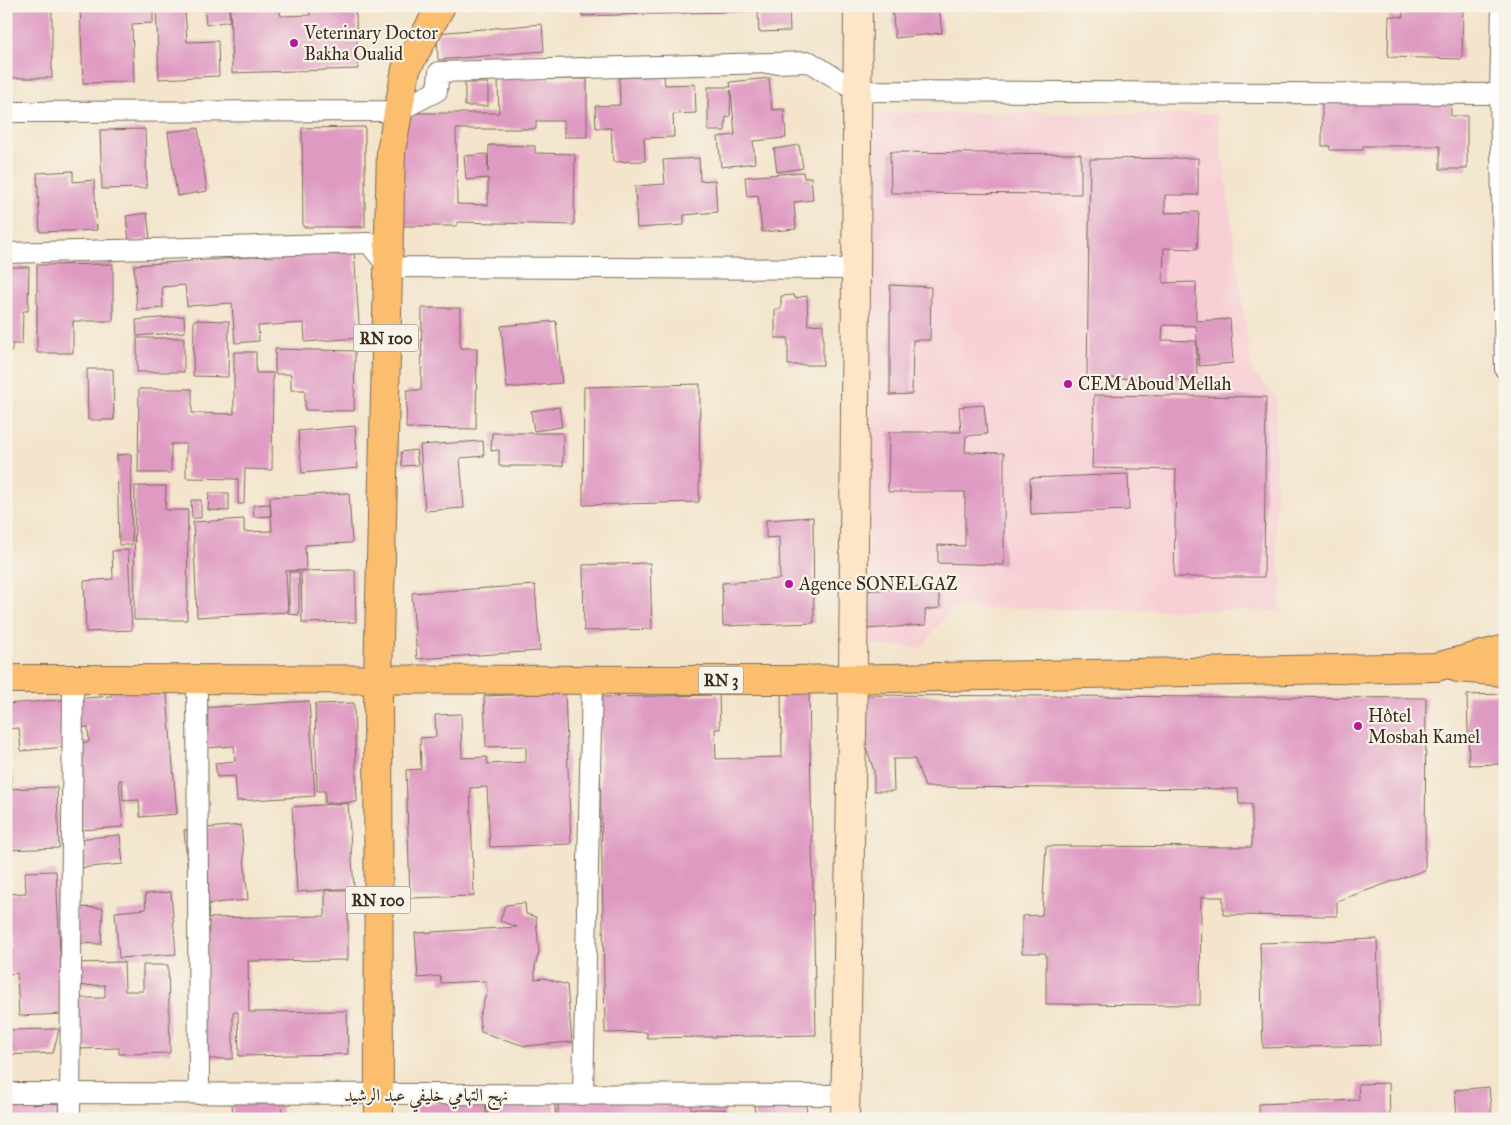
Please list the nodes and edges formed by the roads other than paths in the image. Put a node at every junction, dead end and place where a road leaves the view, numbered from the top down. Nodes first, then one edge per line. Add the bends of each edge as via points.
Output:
1 (441, 6) edge
2 (858, 6) edge
3 (1502, 6) edge
4 (1503, 47) edge
5 (858, 91) junction
6 (1500, 94) junction
7 (398, 111) junction
8 (6, 112) edge
9 (6, 253) edge
10 (388, 267) junction
11 (856, 269) junction
12 (1505, 369) edge
13 (1505, 649) edge
14 (1436, 667) junction
15 (1505, 672) edge
16 (853, 678) junction
17 (6, 679) edge
18 (73, 679) junction
19 (197, 680) junction
20 (592, 680) junction
21 (378, 681) junction
22 (6, 1093) edge
23 (70, 1093) junction
24 (199, 1094) junction
25 (583, 1095) junction
26 (378, 1107) edge
27 (846, 1107) edge
28 (70, 1119) edge

1 - 7 main road, RN 100 via 406,69
2 - 5 street
3 - 4 street
4 - 6 street
5 - 6 street
5 - 7 street via 810,62 439,72 437,91
5 - 11 street
6 - 12 street
7 - 8 street
7 - 10 main road, RN 100 via 391,151
9 - 10 street via 369,243
10 - 11 street
10 - 21 main road, RN 100
11 - 16 street
13 - 14 main road, RN 3
14 - 15 main road, RN 3
14 - 16 main road, RN 3
16 - 20 main road, RN 3
16 - 27 street
17 - 18 main road, RN 3
18 - 19 main road, RN 3
18 - 23 street
19 - 21 main road, RN 3
19 - 24 street
20 - 21 main road, RN 3
20 - 25 street
21 - 26 main road, RN 100
22 - 23 street, نهج التهامي خليفي عبد الرشيد
23 - 24 street, نهج التهامي خليفي عبد الرشيد
23 - 28 street
24 - 26 street, نهج التهامي خليفي عبد الرشيد
25 - 26 street, نهج التهامي خليفي عبد الرشيد
25 - 27 street, نهج التهامي خليفي عبد الرشيد

